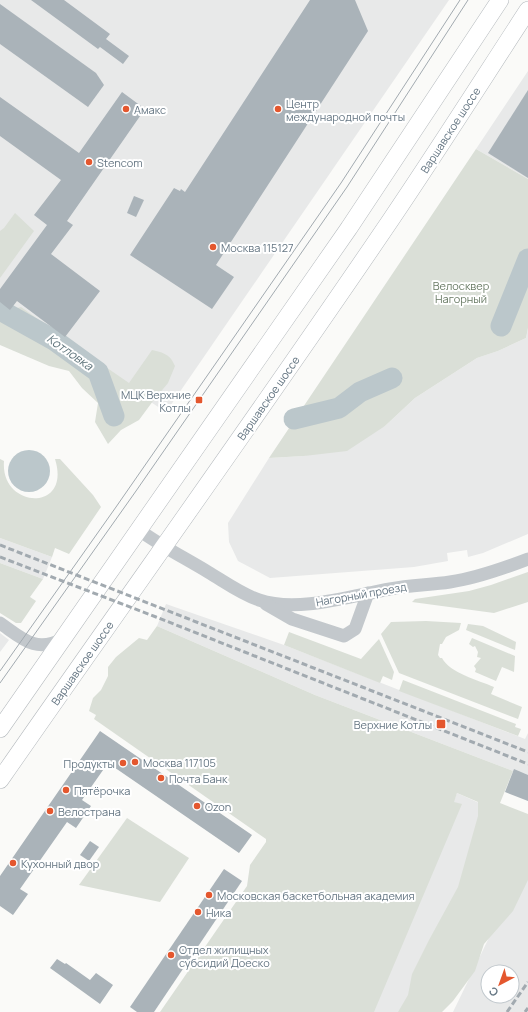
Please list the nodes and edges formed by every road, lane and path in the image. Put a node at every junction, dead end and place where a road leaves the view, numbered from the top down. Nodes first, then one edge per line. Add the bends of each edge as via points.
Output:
1 (500, 0) edge
2 (528, 10) edge
3 (139, 530) junction
4 (164, 547) junction
5 (528, 559) edge
6 (368, 593) junction
7 (258, 600) junction
8 (0, 623) edge
9 (63, 639) junction
10 (32, 644) junction
11 (38, 675) junction
12 (0, 729) edge
13 (0, 780) edge

1 - 3 main road via 360,211
2 - 4 main road, Варшавское шоссе via 393,217
3 - 4 street, Нагорный проезд
3 - 9 main road
4 - 7 street, Нагорный проезд
4 - 13 main road, Варшавское шоссе
5 - 6 street, Нагорный проезд via 470,578
6 - 7 street, Нагорный проезд via 329,602 289,604
6 - 7 street via 355,629 344,636 292,619
8 - 10 street
9 - 10 street via 46,645
9 - 11 main road
10 - 11 street via 38,657
11 - 12 main road

